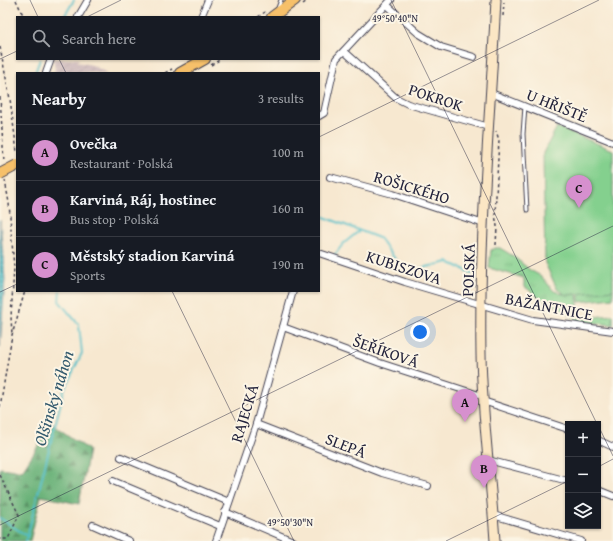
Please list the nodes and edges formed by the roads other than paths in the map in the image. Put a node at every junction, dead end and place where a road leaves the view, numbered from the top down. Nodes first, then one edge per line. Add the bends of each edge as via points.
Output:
1 (88, 0) edge
2 (208, 0) edge
3 (281, 0) edge
4 (295, 0) edge
5 (496, 0) edge
6 (389, 3) edge
7 (274, 15) edge
8 (79, 16) edge
9 (201, 16) edge
10 (344, 51) junction
11 (474, 57) dead end
12 (51, 60) edge
13 (203, 60) edge
14 (46, 72) edge
15 (182, 72) edge
16 (491, 93) junction
17 (525, 106) junction
18 (320, 115) edge
19 (492, 128) junction
20 (613, 142) edge
21 (16, 166) edge
22 (2, 176) edge
23 (330, 177) dead end
24 (527, 210) dead end
25 (484, 224) junction
26 (320, 253) edge
27 (293, 292) edge
28 (481, 305) junction
29 (283, 327) junction
30 (613, 331) edge
31 (483, 398) junction
32 (256, 424) junction
33 (565, 428) edge
34 (601, 441) edge
35 (613, 447) edge
36 (121, 457) dead end
37 (488, 460) junction
38 (565, 480) edge
39 (113, 481) dead end
40 (428, 486) dead end
41 (601, 491) edge
42 (613, 496) edge
43 (229, 502) junction
44 (225, 512) junction
45 (493, 515) junction
46 (93, 525) dead end
47 (220, 526) junction
48 (129, 541) edge
49 (216, 541) edge
50 (293, 541) edge
51 (495, 541) edge
52 (581, 541) edge

1 - 8 street
2 - 9 street
3 - 7 lane
4 - 7 main road
5 - 16 street, POLSKÁ
6 - 10 street
6 - 11 street via 418,33 441,47
10 - 18 street via 336,59 324,113
10 - 19 street, POKROK via 396,98 408,104
12 - 14 street
13 - 15 main road
16 - 17 street, U HŘIŠTĚ
16 - 19 street, POLSKÁ
17 - 20 street, U HŘIŠTĚ
17 - 24 lane via 523,134
19 - 25 street, POLSKÁ
21 - 22 main road, bridge
23 - 25 street, ROŠICKÉHO via 393,194
25 - 28 street, POLSKÁ
26 - 28 street, KUBISZOVA
27 - 29 street, RAJECKÁ
28 - 30 street, BAŽANTNICE via 533,320
28 - 31 street, POLSKÁ
29 - 31 street, ŠEŘÍKOVÁ
29 - 32 street, RAJECKÁ
31 - 33 street, ŠEŘÍKOVÁ
31 - 37 street, POLSKÁ
32 - 40 street, SLEPÁ via 382,473
32 - 43 street, RAJECKÁ
34 - 35 street
36 - 43 street
37 - 38 street
37 - 45 street, POLSKÁ
39 - 47 street
41 - 42 street
43 - 44 street, RAJECKÁ
44 - 47 street, RAJECKÁ
44 - 50 street
45 - 51 street, POLSKÁ
45 - 52 street
46 - 48 street
47 - 49 street, RAJECKÁ

